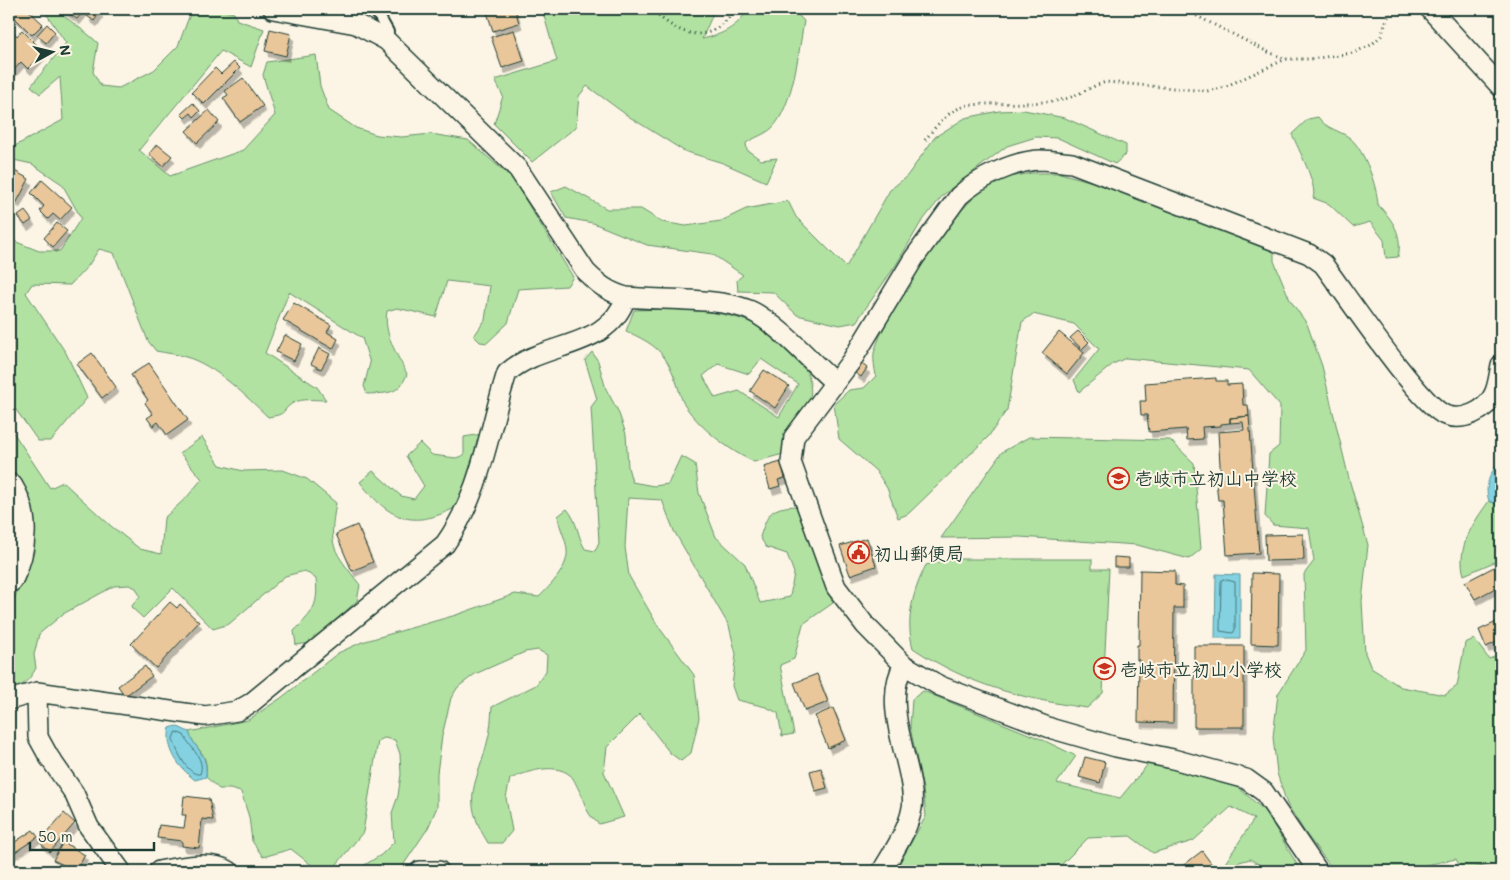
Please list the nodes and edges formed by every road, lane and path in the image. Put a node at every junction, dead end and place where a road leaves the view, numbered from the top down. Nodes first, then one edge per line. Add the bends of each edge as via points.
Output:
1 (273, 9) edge
2 (374, 9) edge
3 (651, 9) edge
4 (735, 9) edge
5 (1183, 9) edge
6 (1391, 9) edge
7 (1430, 9) edge
8 (386, 40) junction
9 (1286, 59) junction
10 (1501, 86) edge
11 (925, 140) dead end
12 (626, 297) junction
13 (1501, 364) edge
14 (834, 382) junction
15 (9, 488) edge
16 (9, 578) edge
17 (904, 664) junction
18 (37, 692) junction
19 (9, 700) edge
20 (121, 871) edge
21 (160, 871) edge
22 (229, 871) edge
23 (420, 871) edge
24 (439, 871) edge
25 (882, 871) edge
26 (1318, 871) edge

1 - 8 street via 356,24
2 - 8 lane via 388,32
3 - 4 path via 675,29 696,34 713,31 724,24
5 - 9 path
6 - 9 path via 1381,36 1371,45 1353,53
7 - 10 street
8 - 12 street via 518,169 597,284
9 - 11 path via 1222,88 1207,91 1106,82 1075,96 1054,101 968,105 944,117
12 - 14 street via 721,304 750,311 782,333
12 - 18 street via 621,312 583,340 533,355 507,372 478,482 457,527 445,544 251,703 237,712 205,716
13 - 14 street via 1494,393 1487,404 1467,416 1445,415 1417,389 1323,264 1309,254 1072,163 1041,160 1011,167 968,188 959,196 914,258 852,360
14 - 17 street via 794,437 791,462 836,588 865,625
15 - 16 main road via 19,516 21,535 20,552
17 - 25 street via 895,690 912,808 901,838
17 - 26 street via 940,686 1053,729 1246,779 1264,792
18 - 19 street
18 - 20 street via 38,737 74,793 88,827
21 - 22 street via 210,866
23 - 24 street

